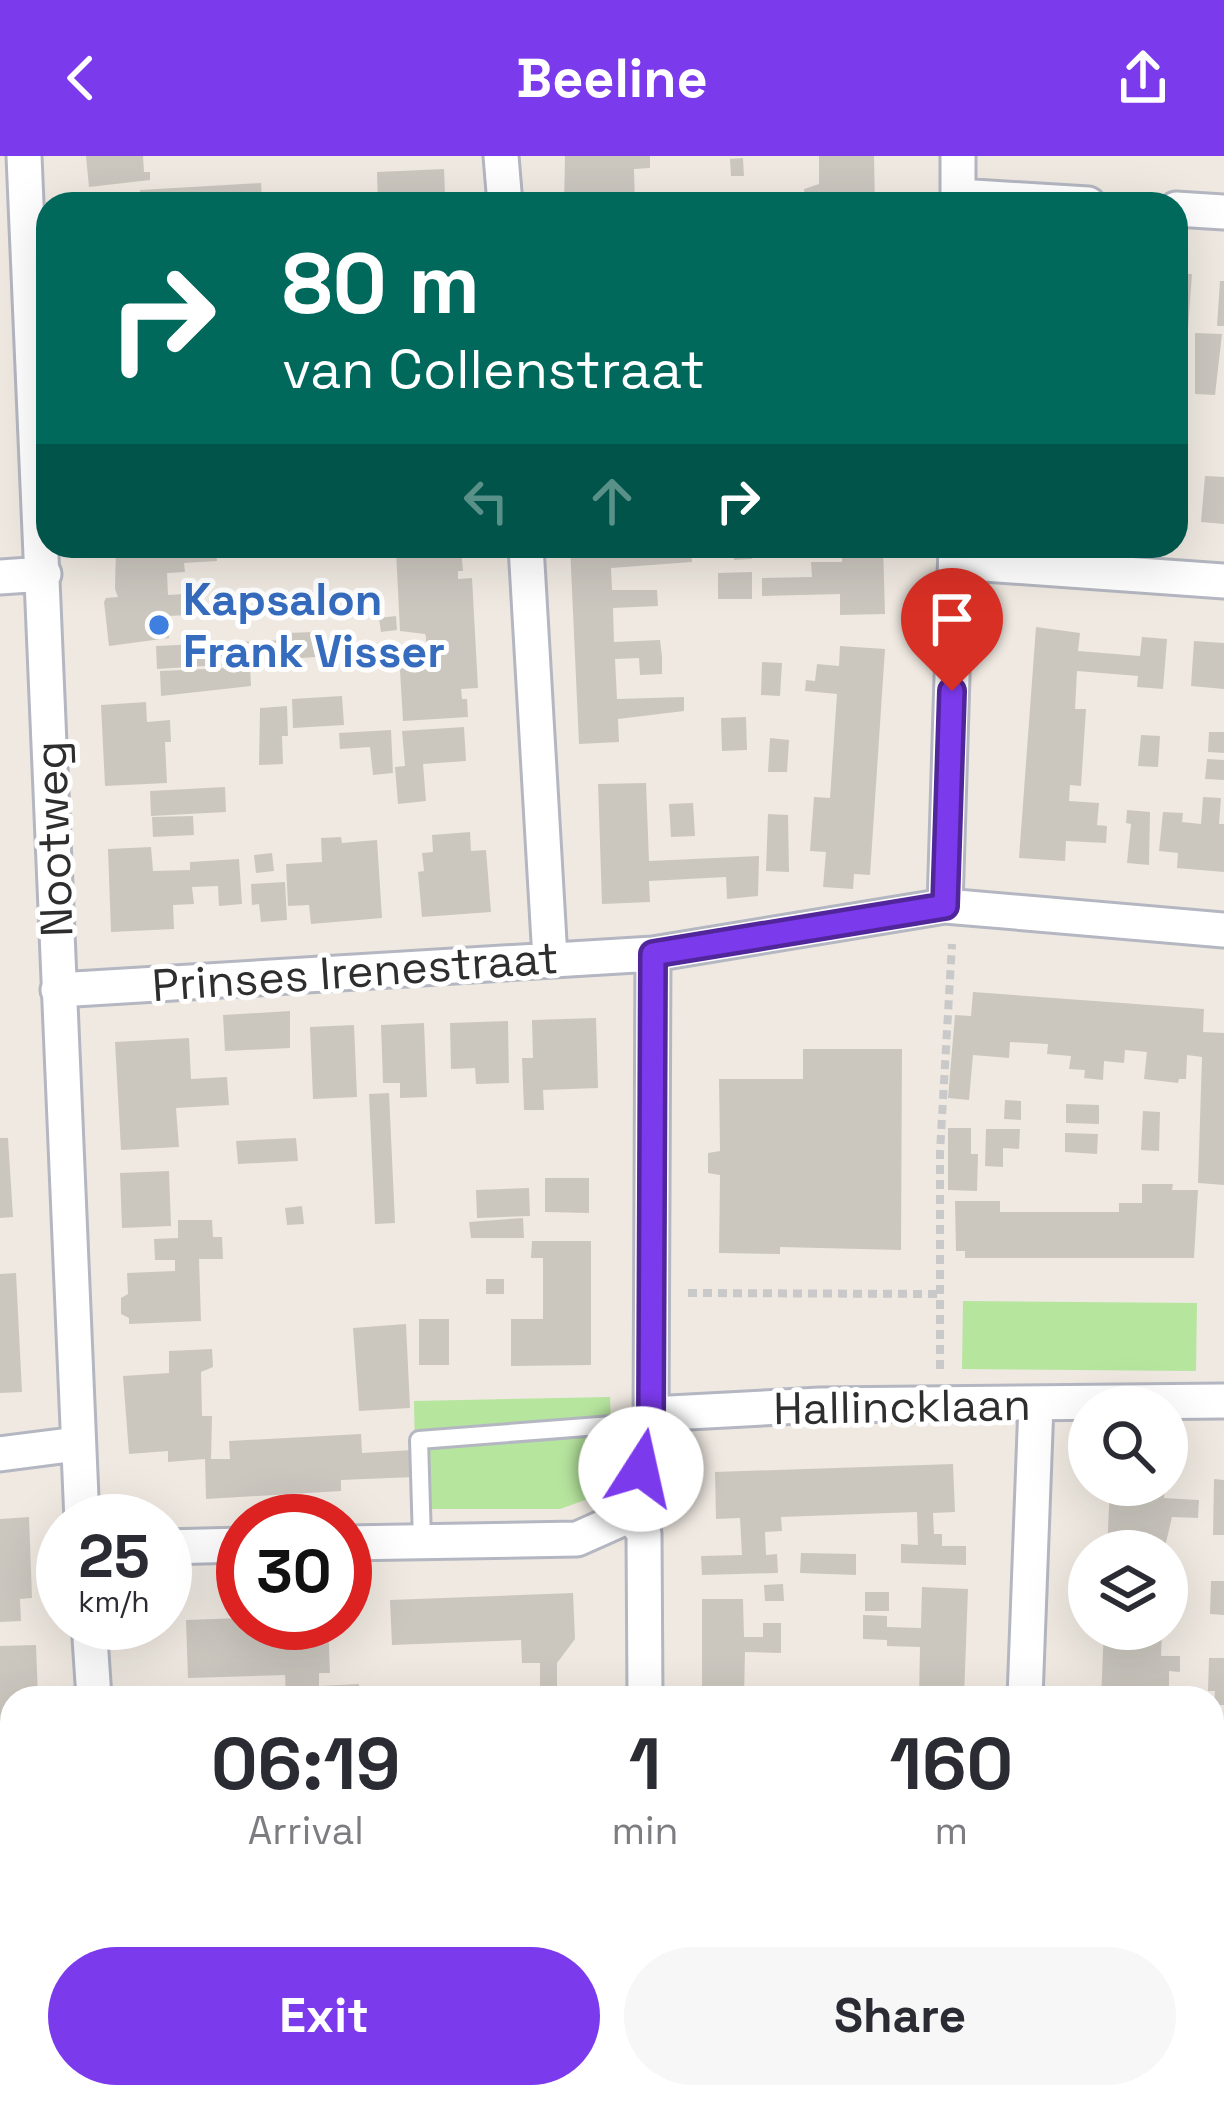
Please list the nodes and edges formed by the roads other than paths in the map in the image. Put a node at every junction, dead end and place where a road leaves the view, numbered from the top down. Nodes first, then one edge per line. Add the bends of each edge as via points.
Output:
1 (24, 156) edge
2 (501, 156) edge
3 (958, 156) edge
4 (504, 192) edge
5 (958, 192) edge
6 (1188, 210) edge
7 (1224, 212) edge
8 (36, 407) edge
9 (43, 558) edge
10 (527, 558) edge
11 (956, 558) edge
12 (996, 558) edge
13 (44, 574) junction
14 (0, 577) edge
15 (1224, 581) edge
16 (945, 906) junction
17 (1224, 930) edge
18 (653, 954) junction
19 (550, 959) junction
20 (58, 990) junction
21 (1224, 1401) edge
22 (1036, 1404) junction
23 (651, 1418) junction
24 (77, 1444) junction
25 (0, 1454) edge
26 (80, 1494) edge
27 (631, 1516) junction
28 (422, 1540) junction
29 (372, 1542) edge
30 (91, 1650) edge
31 (93, 1686) edge
32 (645, 1686) edge
33 (1025, 1686) edge

1 - 8 street, Nootweg
2 - 4 street
3 - 5 street
6 - 7 street
9 - 13 street, Nootweg
10 - 19 street
11 - 16 street
12 - 15 street
13 - 14 street
13 - 20 street, Nootweg
16 - 17 street, Prinses Irenestraat
16 - 18 street, Prinses Irenestraat
18 - 19 street, Prinses Irenestraat
18 - 23 street
19 - 20 street, Prinses Irenestraat
20 - 24 street, Nootweg
21 - 22 street, Hallincklaan
22 - 23 street, Hallincklaan via 820,1405
22 - 33 street
23 - 27 street
23 - 28 lane via 418,1440
24 - 25 street
24 - 26 street, Nootweg
27 - 28 street via 577,1539
27 - 32 street via 644,1533
28 - 29 street
30 - 31 street

